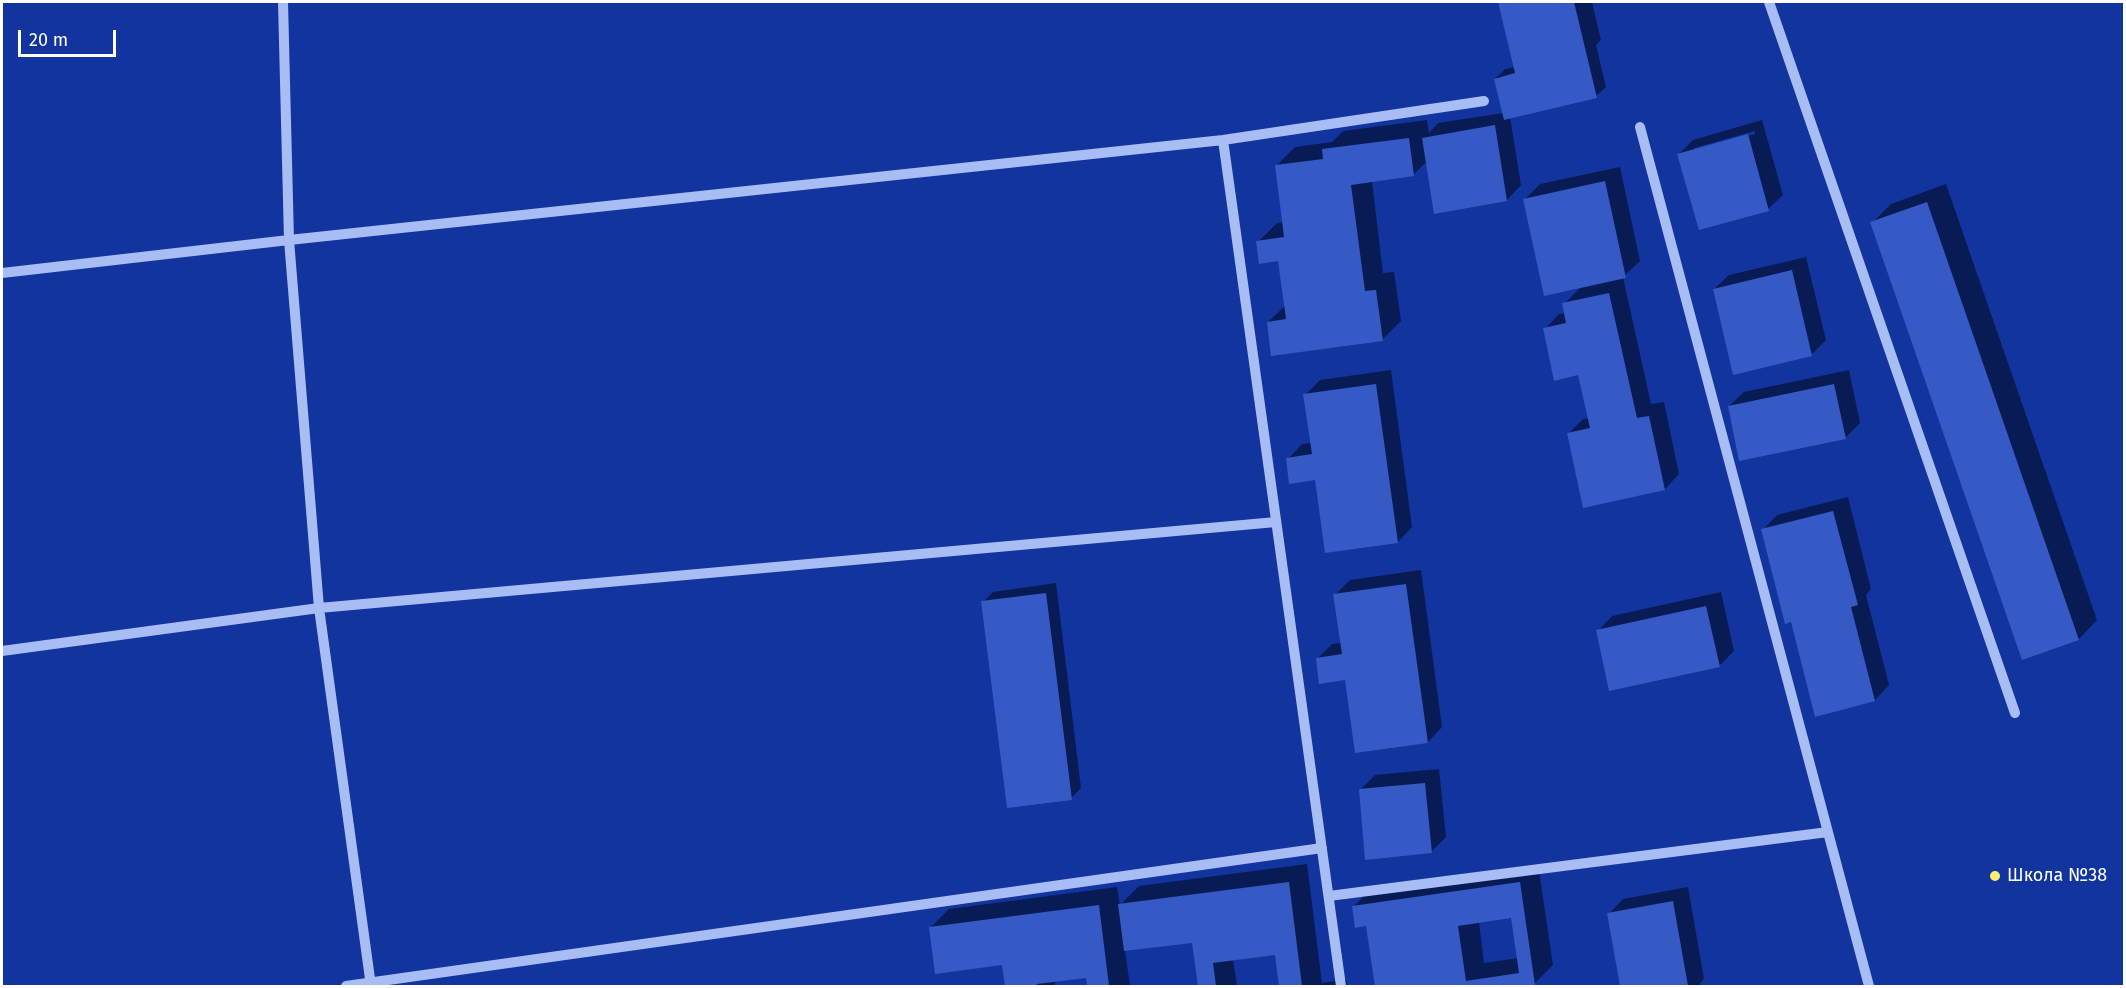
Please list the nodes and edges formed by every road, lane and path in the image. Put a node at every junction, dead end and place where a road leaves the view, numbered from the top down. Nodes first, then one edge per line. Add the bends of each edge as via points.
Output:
1 (283, 2) edge
2 (1769, 2) edge
3 (1484, 101) dead end
4 (1641, 127) dead end
5 (1223, 140) junction
6 (289, 240) junction
7 (2, 273) edge
8 (1275, 522) junction
9 (319, 608) junction
10 (2, 651) edge
11 (2015, 713) dead end
12 (1828, 832) junction
13 (1322, 848) junction
14 (1329, 896) junction
15 (371, 985) edge
16 (346, 987) edge
17 (1341, 987) edge
18 (1869, 987) edge

1 - 6 street
2 - 11 street
3 - 5 street
4 - 12 street
5 - 6 street
5 - 8 street
6 - 7 street
6 - 9 street
8 - 9 street
8 - 13 street
9 - 10 street
9 - 15 street
12 - 14 street
12 - 18 street
13 - 14 street
13 - 15 street
14 - 17 street
15 - 16 street

